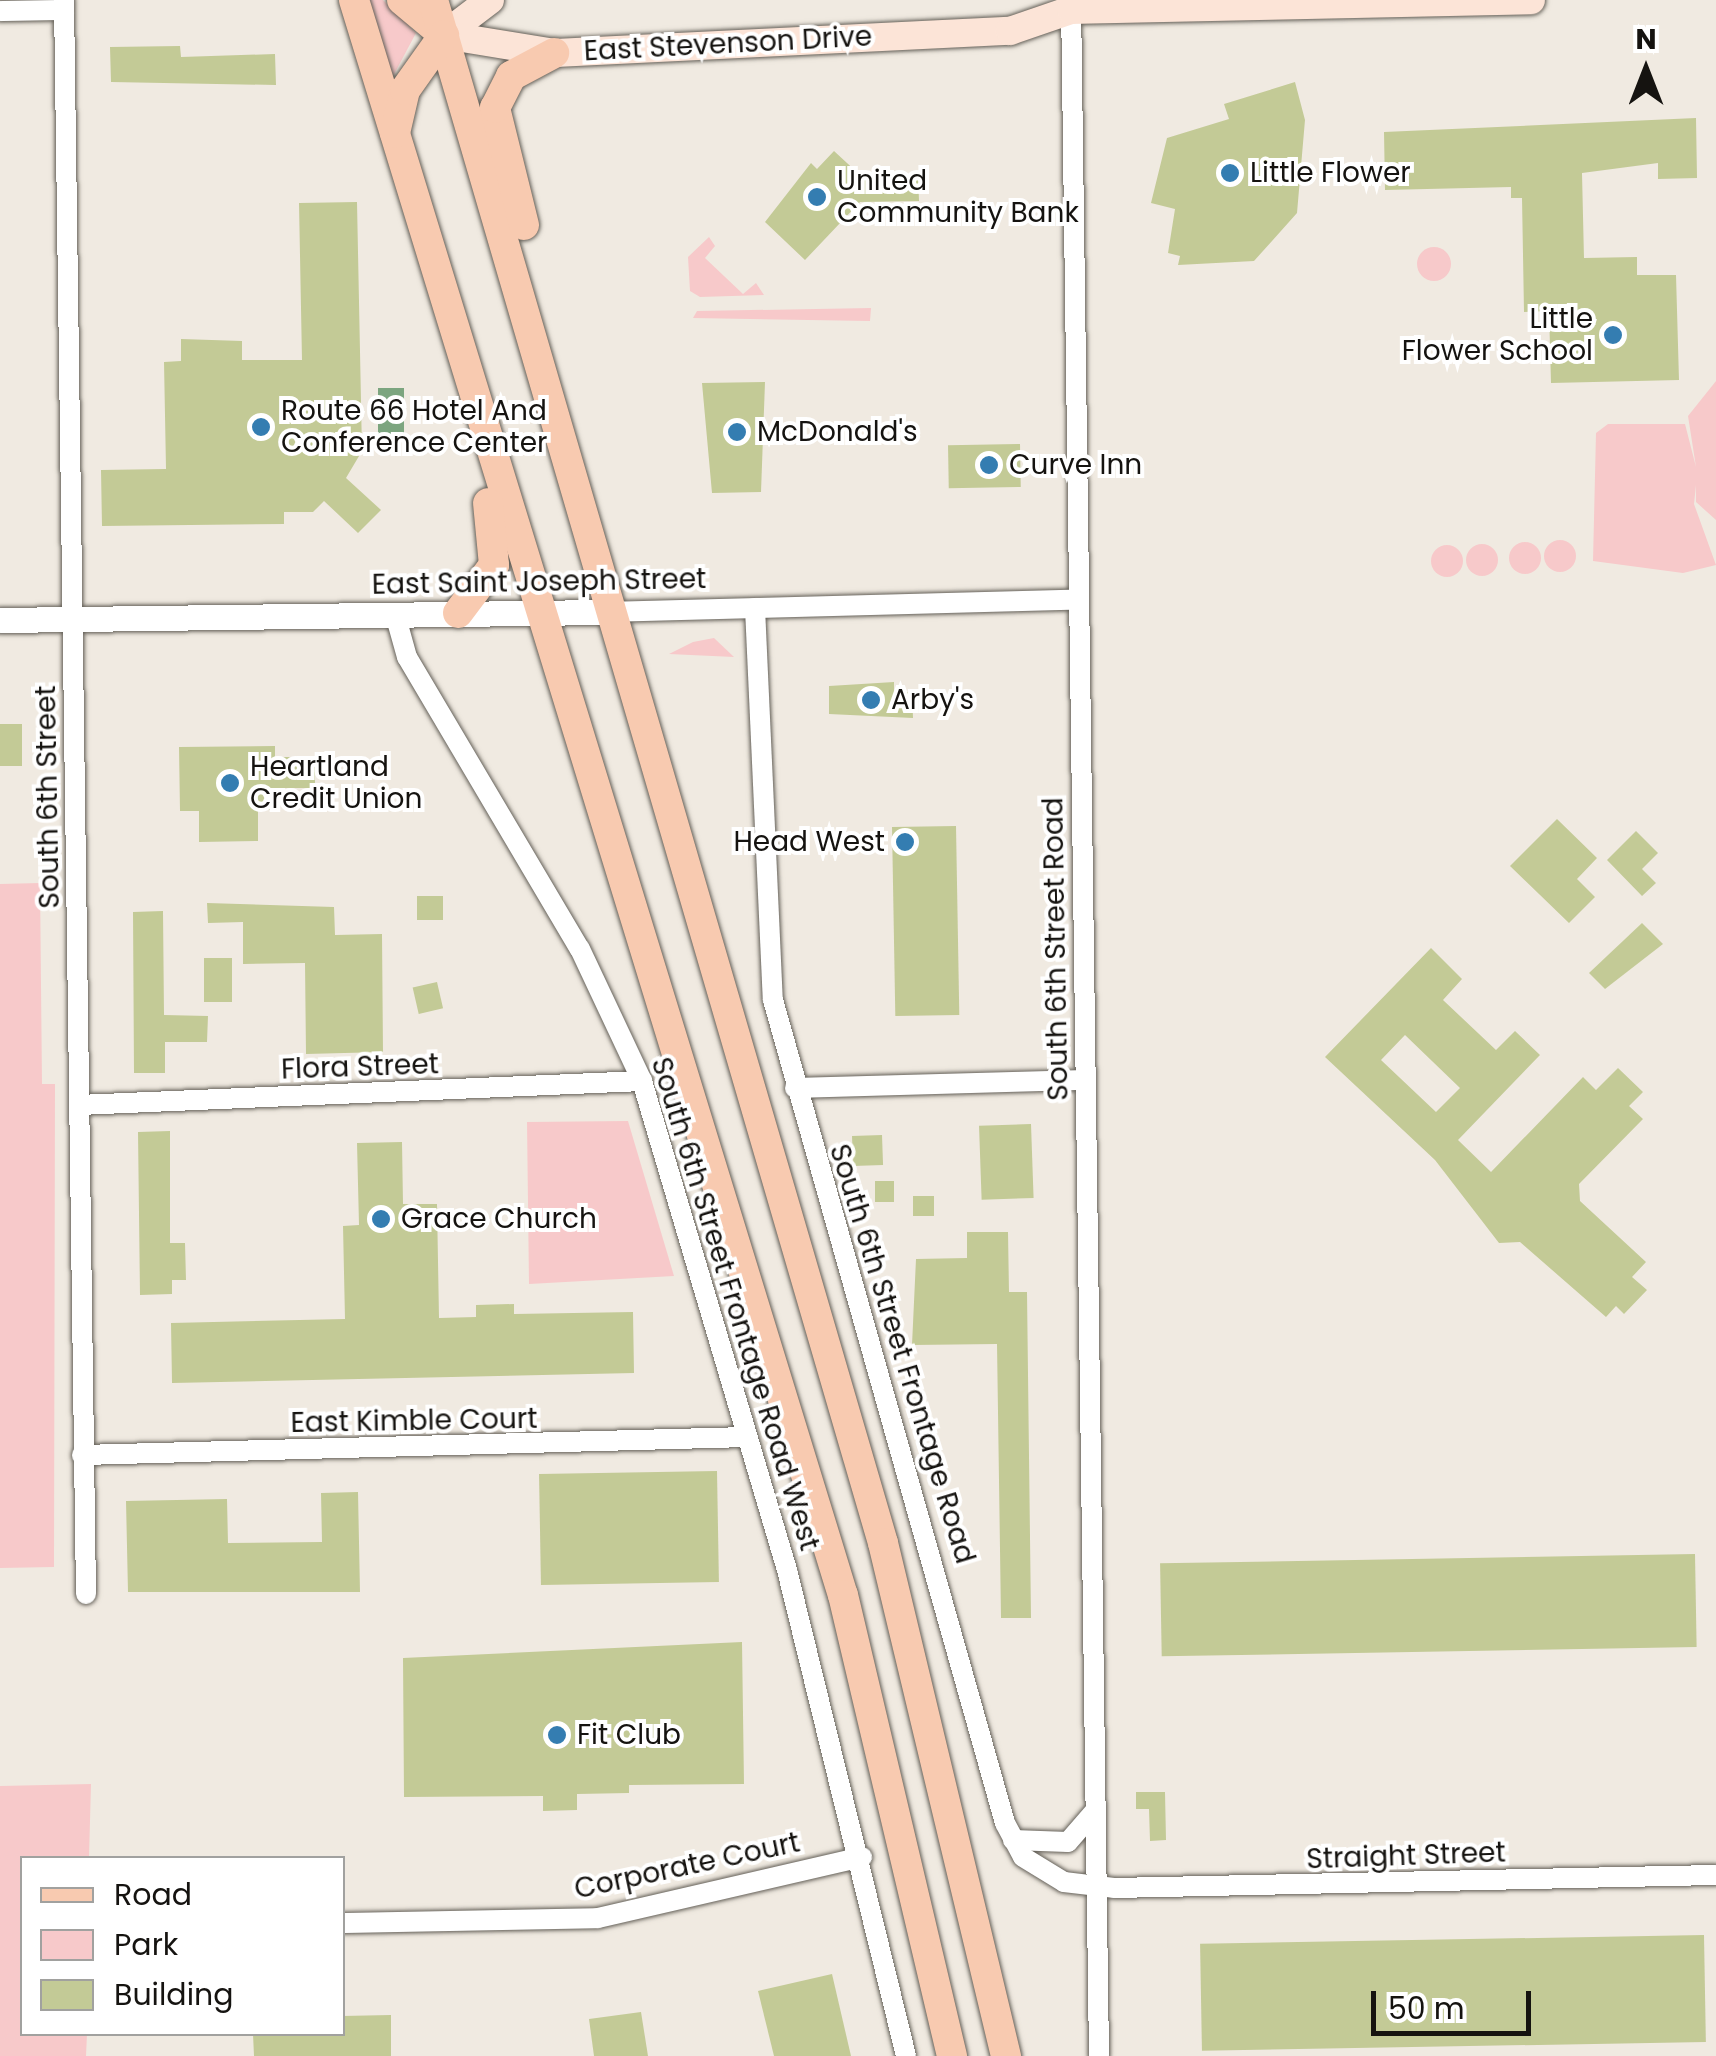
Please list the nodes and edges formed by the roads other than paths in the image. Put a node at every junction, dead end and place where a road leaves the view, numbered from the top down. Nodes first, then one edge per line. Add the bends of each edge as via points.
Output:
1 (354, 0) edge
2 (402, 0) edge
3 (433, 0) edge
4 (490, 0) edge
5 (1035, 0) edge
6 (1531, 0) edge
7 (1428, 1) edge
8 (64, 5) edge
9 (1071, 5) edge
10 (0, 10) edge
11 (444, 35) junction
12 (554, 54) junction
13 (394, 144) junction
14 (434, 270) junction
15 (573, 467) junction
16 (1079, 600) junction
17 (755, 608) junction
18 (606, 612) junction
19 (458, 613) junction
20 (544, 613) junction
21 (396, 614) junction
22 (0, 620) edge
23 (72, 620) junction
24 (1086, 1080) junction
25 (642, 1081) junction
26 (794, 1088) junction
27 (80, 1106) junction
28 (747, 1437) junction
29 (82, 1456) junction
30 (86, 1594) dead end
31 (1095, 1810) junction
32 (1012, 1840) junction
33 (862, 1857) junction
34 (1716, 1875) edge
35 (1097, 1887) junction
36 (345, 1924) edge
37 (906, 2056) edge
38 (952, 2056) edge
39 (1006, 2056) edge
40 (1099, 2056) edge

1 - 13 main road
2 - 11 main road
3 - 11 main road
4 - 11 main road
5 - 9 main road, East Stevenson Drive
6 - 7 main road, East Stevenson Drive
7 - 9 main road, East Stevenson Drive
8 - 10 street
8 - 23 street, South 6th Street
9 - 12 main road, East Stevenson Drive via 1010,31
9 - 16 street, South 6th Street Road
11 - 12 main road, East Stevenson Drive
11 - 13 main road via 406,90
11 - 15 main road
12 - 15 main road via 511,76 495,108 566,364
13 - 14 main road
14 - 19 main road via 430,320 498,534 494,565
14 - 20 main road
15 - 18 main road
16 - 17 street, East Saint Joseph Street
16 - 24 street, South 6th Street Road
17 - 18 street, East Saint Joseph Street
17 - 26 street, South 6th Street Frontage Road via 768,954
18 - 20 street, East Saint Joseph Street
18 - 39 main road via 883,1543
19 - 20 street, East Saint Joseph Street
19 - 21 street, East Saint Joseph Street
20 - 38 main road via 843,1595
21 - 23 street, East Saint Joseph Street
21 - 25 street, South 6th Street Frontage Road West via 407,657 580,949
22 - 23 street, East Saint Joseph Street
23 - 27 street, South 6th Street
24 - 26 street
24 - 31 street, South 6th Street Road
25 - 27 street, Flora Street
25 - 28 street, South 6th Street Frontage Road West
26 - 32 street, South 6th Street Frontage Road
27 - 29 street, South 6th Street
28 - 29 street, East Kimble Court
28 - 33 street, South 6th Street Frontage Road West
29 - 30 street, South 6th Street
31 - 32 street via 1068,1842
31 - 35 street, South 6th Street Road
32 - 35 street, South 6th Street Frontage Road via 1050,1878
33 - 36 street, Corporate Court via 598,1918
33 - 37 street, South 6th Street Frontage Road West
34 - 35 street, Straight Street
35 - 40 street

